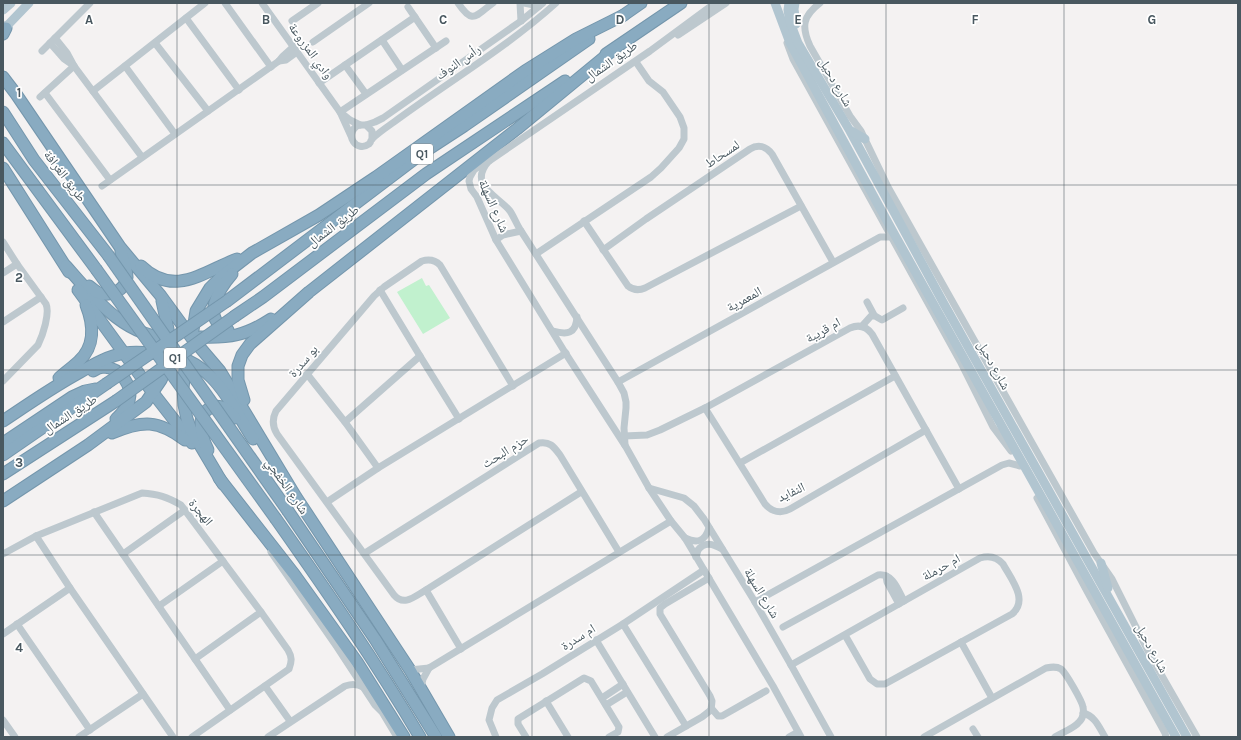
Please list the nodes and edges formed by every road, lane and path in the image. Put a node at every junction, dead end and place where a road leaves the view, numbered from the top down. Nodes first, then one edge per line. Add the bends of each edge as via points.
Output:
1 (11, 3) edge
2 (29, 3) edge
3 (205, 3) edge
4 (225, 3) edge
5 (369, 3) edge
6 (458, 3) edge
7 (493, 3) edge
8 (520, 3) edge
9 (524, 3) edge
10 (556, 3) edge
11 (641, 3) edge
12 (680, 3) edge
13 (715, 3) edge
14 (726, 3) edge
15 (774, 3) edge
16 (789, 3) edge
17 (795, 3) edge
18 (820, 3) edge
19 (87, 4) edge
20 (265, 4) edge
21 (313, 4) edge
22 (541, 5) edge
23 (408, 7) dead end
24 (3, 10) edge
25 (624, 15) junction
26 (415, 17) junction
27 (186, 18) junction
28 (292, 21) dead end
29 (522, 21) junction
30 (4, 31) edge
31 (785, 33) junction
32 (53, 40) junction
33 (382, 40) junction
34 (446, 41) dead end
35 (155, 42) junction
36 (313, 42) dead end
37 (436, 48) junction
38 (295, 50) junction
39 (612, 50) junction
40 (42, 51) dead end
41 (650, 51) junction
42 (636, 62) junction
43 (346, 65) junction
44 (74, 66) junction
45 (125, 66) junction
46 (271, 67) junction
47 (813, 68) junction
48 (3, 69) edge
49 (402, 70) junction
50 (6, 81) edge
51 (319, 83) junction
52 (239, 90) junction
53 (93, 91) junction
54 (366, 94) junction
55 (208, 111) junction
56 (3, 112) edge
57 (340, 112) junction
58 (363, 125) junction
59 (850, 132) junction
60 (175, 134) junction
61 (351, 136) junction
62 (842, 138) junction
63 (372, 139) junction
64 (865, 139) junction
65 (3, 143) edge
66 (845, 153) junction
67 (142, 158) junction
68 (490, 161) junction
69 (3, 168) edge
70 (110, 180) junction
71 (102, 186) dead end
72 (802, 206) junction
73 (584, 221) junction
74 (885, 228) junction
75 (521, 231) junction
76 (880, 237) junction
77 (890, 237) junction
78 (496, 240) junction
79 (3, 242) edge
80 (120, 247) junction
81 (603, 250) junction
82 (252, 253) junction
83 (536, 254) junction
84 (108, 255) joint
85 (834, 262) junction
86 (17, 264) junction
87 (66, 266) junction
88 (3, 273) edge
89 (78, 290) junction
90 (380, 290) junction
91 (309, 292) junction
92 (161, 296) junction
93 (41, 297) junction
94 (867, 302) dead end
95 (903, 308) dead end
96 (874, 315) junction
97 (576, 317) junction
98 (3, 322) edge
99 (862, 326) junction
100 (255, 328) junction
101 (553, 331) junction
102 (191, 337) junction
103 (169, 338) junction
104 (124, 353) junction
105 (566, 353) junction
106 (169, 355) junction
107 (420, 356) junction
108 (186, 359) junction
109 (307, 374) junction
110 (895, 376) junction
111 (976, 378) junction
112 (3, 381) edge
113 (618, 382) junction
114 (103, 386) junction
115 (514, 386) junction
116 (52, 388) junction
117 (153, 393) junction
118 (705, 408) junction
119 (459, 419) junction
120 (3, 421) edge
121 (345, 422) junction
122 (926, 430) junction
123 (250, 433) junction
124 (624, 436) junction
125 (1002, 438) junction
126 (3, 443) edge
127 (88, 445) junction
128 (626, 447) junction
129 (1010, 448) junction
130 (197, 449) junction
131 (3, 455) edge
132 (740, 463) junction
133 (1002, 465) junction
134 (1020, 466) junction
135 (378, 468) junction
136 (3, 474) edge
137 (223, 484) junction
138 (649, 488) junction
139 (959, 489) junction
140 (581, 492) junction
141 (296, 497) junction
142 (3, 502) edge
143 (327, 502) junction
144 (186, 510) junction
145 (94, 512) junction
146 (671, 521) junction
147 (710, 528) junction
148 (258, 529) junction
149 (36, 536) junction
150 (685, 538) junction
151 (722, 549) junction
152 (619, 552) junction
153 (365, 553) junction
154 (3, 554) edge
155 (123, 554) junction
156 (696, 557) junction
157 (223, 560) junction
158 (1101, 563) junction
159 (704, 570) junction
160 (709, 578) junction
161 (70, 588) junction
162 (426, 590) junction
163 (656, 601) junction
164 (754, 602) junction
165 (902, 602) junction
166 (1113, 603) junction
167 (159, 606) junction
168 (660, 608) junction
169 (261, 612) junction
170 (17, 624) junction
171 (623, 624) junction
172 (783, 627) dead end
173 (3, 634) edge
174 (845, 635) junction
175 (1112, 636) junction
176 (596, 640) junction
177 (961, 642) junction
178 (461, 649) junction
179 (1126, 649) junction
180 (195, 659) junction
181 (791, 665) junction
182 (429, 668) junction
183 (351, 669) junction
184 (410, 670) junction
185 (623, 684) junction
186 (265, 686) junction
187 (345, 686) junction
188 (421, 688) junction
189 (365, 691) junction
190 (766, 691) dead end
191 (627, 692) junction
192 (143, 694) junction
193 (602, 698) junction
194 (992, 698) junction
195 (546, 701) junction
196 (606, 705) junction
197 (230, 710) junction
198 (388, 710) junction
199 (711, 710) junction
200 (1083, 713) junction
201 (3, 720) edge
202 (290, 722) junction
203 (686, 726) junction
204 (1170, 726) junction
205 (973, 728) dead end
206 (90, 730) junction
207 (800, 734) edge
208 (14, 737) edge
209 (79, 737) edge
210 (173, 737) edge
211 (192, 737) edge
212 (268, 737) edge
213 (397, 737) edge
214 (404, 737) edge
215 (420, 737) edge
216 (436, 737) edge
217 (449, 737) edge
218 (496, 737) edge
219 (526, 737) edge
220 (568, 737) edge
221 (609, 737) edge
222 (655, 737) edge
223 (666, 737) edge
224 (789, 737) edge
225 (831, 737) edge
226 (924, 737) edge
227 (978, 737) edge
228 (1055, 737) edge
229 (1105, 737) edge
230 (1166, 737) edge
231 (1172, 737) edge
232 (1176, 737) edge
233 (1187, 737) edge
234 (1197, 737) edge

1 - 24 main road
2 - 30 main road
3 - 27 street
4 - 46 street
5 - 36 street
6 - 7 street via 467,15 473,17
8 - 29 street
9 - 22 street
10 - 63 street, رأس النوف via 507,42
11 - 25 highway, طريق الشمال / Q1
12 - 39 highway, طريق الشمال / Q1
13 - 41 street, طريق الشمال
14 - 41 street, طريق الشمال via 673,39
15 - 31 main road, شارع دحيل
16 - 47 main road, شارع دحيل via 788,14 792,29
17 - 47 main road via 796,26
18 - 64 street, شارع دحيل via 805,20 806,36
19 - 32 street
20 - 38 street, وادي المزروعة
21 - 28 street
22 - 29 street, رأس النوف
23 - 26 street
25 - 82 highway via 576,39 525,71 376,178 319,215
25 - 114 highway, طريق الشمال / Q1, bridge via 421,154 227,301
26 - 33 street
26 - 37 street
27 - 35 street
27 - 52 street
29 - 58 street, رأس النوف via 383,118
31 - 62 main road, شارع دحيل
31 - 66 street, شارع دحيل via 793,59
32 - 40 street
32 - 44 street via 68,53
33 - 43 street
33 - 49 street
34 - 37 street
35 - 45 street
35 - 55 street
37 - 49 street
38 - 46 street via 286,60 279,61
38 - 51 street, وادي المزروعة
39 - 91 highway via 517,129
39 - 136 highway, طريق الشمال / Q1, bridge via 426,174 263,297 116,400
41 - 42 street, طريق الشمال
42 - 68 street, طريق الشمال
42 - 73 street via 649,81 663,92 680,117 684,139 676,152 656,173
43 - 51 street
43 - 54 street
44 - 53 street
44 - 70 street via 42,95
45 - 53 street
45 - 60 street
46 - 52 street
47 - 59 main road, شارع دحيل
48 - 50 highway
49 - 54 street
50 - 80 highway
51 - 57 street, وادي المزروعة
52 - 55 street
53 - 67 street
54 - 57 street
55 - 60 street
56 - 84 highway, طريق الغرافة via 34,160
57 - 58 street, وادي المزروعة via 350,120
57 - 61 street, وادي المزروعة
58 - 61 street via 354,128
58 - 63 street via 372,131
59 - 64 main road
59 - 166 main road, شارع دحيل
60 - 67 street
61 - 63 street via 354,143 360,146 367,145
62 - 66 main road
62 - 111 main road, شارع دحيل
64 - 158 street, شارع دحيل via 888,187
65 - 215 highway, bridge via 342,613
66 - 74 street, شارع دحيل
67 - 70 street
68 - 75 street, شارع السهلة via 483,169 484,184 509,210
68 - 78 street, شارع السهلة via 474,170 469,181
69 - 87 highway
70 - 71 street
72 - 81 street via 642,289 628,286
72 - 81 street, لمسحاط via 769,151 758,146
72 - 85 street, لمسحاط
73 - 81 street
73 - 83 street
74 - 76 street
74 - 77 street, شارع دحيل
75 - 78 street via 503,235
75 - 83 street, شارع السهلة
76 - 77 street, المعمرية
76 - 85 street, المعمرية
77 - 125 street, شارع دحيل via 960,361 993,426
78 - 101 street, شارع السهلة
79 - 86 street
80 - 82 highway via 151,274 177,282 196,278
80 - 87 highway via 127,276 120,290 113,294 98,292
80 - 92 highway
82 - 100 highway via 224,284 213,308 216,321 226,329 238,331
82 - 102 highway via 221,277 205,294 196,311
83 - 97 street, شارع السهلة
84 - 216 highway, شارع الخفجي, bridge via 288,511 375,639
85 - 113 street, المعمرية
86 - 88 street
86 - 93 street
87 - 89 highway
87 - 103 highway via 101,305 118,319 140,332
89 - 104 highway
89 - 116 highway via 92,324 90,343 83,357 62,375
90 - 107 street
90 - 109 street, بو سدرة
90 - 115 street, بو سدرة via 422,261 437,262
91 - 100 highway
91 - 141 highway via 250,344 238,366 238,380 244,400
92 - 102 highway
92 - 103 highway
93 - 98 street
93 - 112 street via 48,310 40,341
94 - 96 street
95 - 96 street via 882,320
96 - 99 street
97 - 101 street via 576,326 572,331
97 - 113 street, شارع السهلة
99 - 110 street, ام قريبة via 872,334
99 - 118 street, ام قريبة via 850,328
100 - 102 highway via 231,337
101 - 105 street, شارع السهلة
102 - 103 highway
102 - 108 highway
102 - 141 highway via 220,371
103 - 106 highway
104 - 106 highway
104 - 116 highway via 103,360
104 - 117 highway
105 - 115 street
105 - 128 street, شارع السهلة
106 - 108 highway
106 - 117 highway via 166,369
107 - 119 street
107 - 121 street
108 - 123 highway via 213,378
108 - 137 highway via 183,388 190,430
109 - 121 street
109 - 143 street, بو سدرة via 276,411 273,426
110 - 122 street, ام قريبة
110 - 132 street
111 - 125 main road
111 - 179 main road, شارع دحيل
113 - 124 street, شارع السهلة via 624,393 626,408
114 - 126 highway via 77,394
114 - 131 highway, طريق الشمال / Q1
115 - 119 street
116 - 120 highway
116 - 127 highway via 104,367 117,371 127,382 130,395 126,408
117 - 127 highway via 140,408
117 - 130 highway
118 - 124 street, ام قريبة via 651,434
118 - 132 street, النفايد
119 - 135 street
121 - 135 street
122 - 132 street, النفايد via 781,512 768,508
122 - 139 street, ام قريبة
123 - 141 highway via 286,487
123 - 148 highway via 224,408 209,408 202,418 201,426 208,449 236,490
124 - 128 street, شارع السهلة
125 - 129 street, شارع دحيل
127 - 130 highway via 130,426 156,424 168,428
127 - 142 highway
128 - 138 street, شارع السهلة
129 - 133 street
129 - 134 street, شارع دحيل
130 - 137 highway
133 - 134 street via 1010,463
133 - 139 street
134 - 175 street, شارع دحيل
135 - 143 street
137 - 148 highway
138 - 146 street, شارع السهلة
138 - 147 street, شارع السهلة via 684,498 694,506
139 - 164 street
140 - 152 street, حزم البحث
140 - 153 street, حزم البحث via 554,447 546,442 539,443
140 - 162 street, بو سدرة
141 - 184 highway
143 - 153 street, بو سدرة
144 - 145 street, الهجرة via 171,499 158,494 142,493
144 - 155 street
144 - 157 street, الهجرة
145 - 149 street, الهجرة
145 - 155 street
146 - 150 street, شارع السهلة
146 - 152 street
147 - 150 street via 701,541 694,542
147 - 151 street, شارع السهلة
148 - 183 street via 272,555
148 - 198 highway via 294,574
149 - 154 street, الهجرة
149 - 161 street
150 - 156 street, شارع السهلة
151 - 156 street via 713,544 705,544 698,550
151 - 164 street, شارع السهلة
152 - 178 street
153 - 162 street, بو سدرة via 399,600 408,600
155 - 167 street
156 - 159 street, شارع السهلة
157 - 167 street
157 - 169 street, الهجرة
158 - 166 main road
158 - 234 street, شارع دحيل
159 - 160 street, شارع السهلة
159 - 163 street, ام سدرة
160 - 168 street
160 - 207 street, شارع السهلة
161 - 170 street
161 - 192 street
162 - 178 street
163 - 168 street
163 - 171 street, ام سدرة
164 - 181 street, شارع السهلة
165 - 172 street via 887,582 886,576 881,574
165 - 174 street, ام حرملة
165 - 177 street, ام حرملة via 980,558 990,556 1000,560 1019,594 1018,607 1012,614
166 - 233 main road, شارع دحيل
167 - 180 street
168 - 199 street via 660,614 710,696
169 - 180 street
169 - 186 street, الهجرة via 292,657 289,669
170 - 173 street
170 - 206 street
171 - 176 street, ام سدرة
171 - 203 street
174 - 177 street via 870,679 881,685 889,683
174 - 181 street, ام حرملة
175 - 179 main road
175 - 230 street, شارع دحيل
176 - 185 street
176 - 218 street, ام سدرة via 497,700 489,720
177 - 194 street
178 - 182 street
179 - 204 main road, شارع دحيل
180 - 197 street
181 - 225 street, شارع السهلة
182 - 184 street
182 - 188 street via 422,679
183 - 187 street
183 - 189 street
184 - 188 highway
185 - 191 street
185 - 193 street
186 - 197 street, الهجرة
186 - 202 street
187 - 189 street via 358,685
187 - 202 street
188 - 217 highway
189 - 198 highway
189 - 213 street
190 - 199 street via 722,716
191 - 196 street
191 - 222 street
192 - 206 street
192 - 210 street
193 - 195 street via 591,681 584,678
193 - 196 street
194 - 200 street via 1046,668 1056,667 1065,674 1081,702
194 - 226 street
195 - 219 street via 518,719 518,724
195 - 220 street
196 - 221 street via 620,728
197 - 211 street, الهجرة
198 - 214 highway
199 - 203 street
200 - 228 street via 1079,723
200 - 229 street via 1094,718
201 - 208 street
202 - 212 street
203 - 223 street
204 - 231 main road
204 - 232 main road, شارع دحيل
205 - 227 street
206 - 209 street
207 - 224 street

